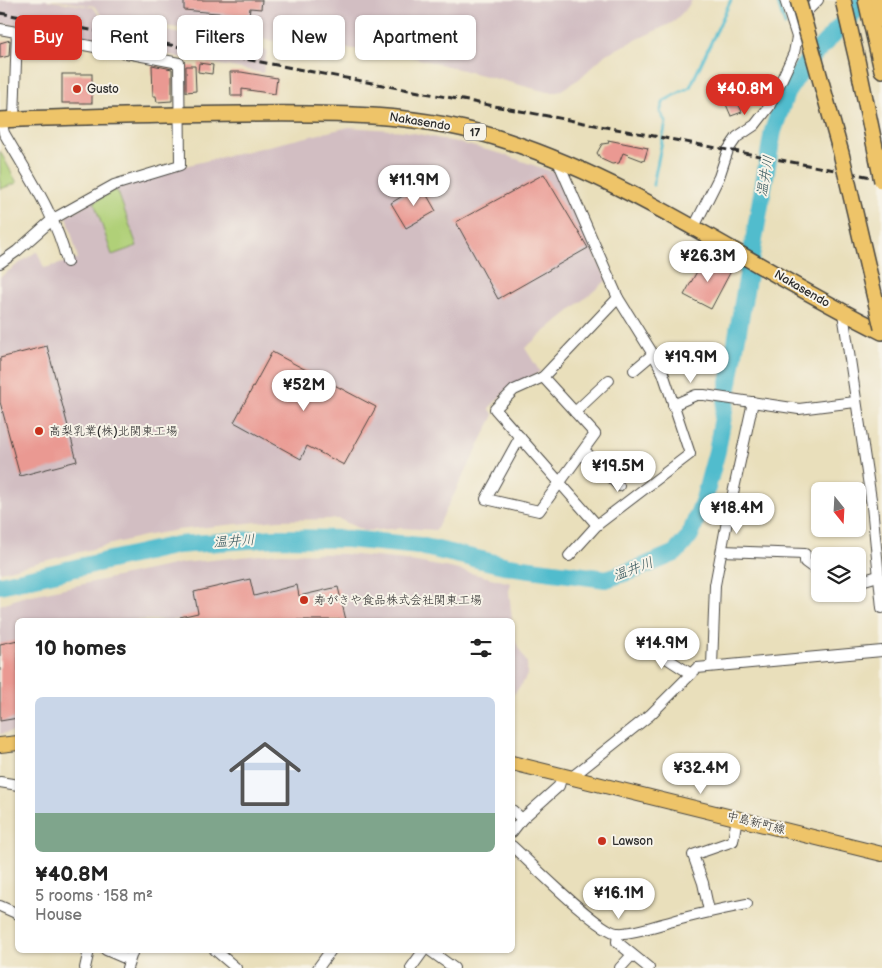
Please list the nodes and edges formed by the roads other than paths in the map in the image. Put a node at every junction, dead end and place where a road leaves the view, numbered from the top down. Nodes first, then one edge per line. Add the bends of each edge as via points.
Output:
1 (785, 0) edge
2 (798, 0) edge
3 (818, 0) edge
4 (842, 0) edge
5 (866, 0) edge
6 (878, 0) edge
7 (882, 20) edge
8 (0, 29) edge
9 (15, 32) edge
10 (797, 37) junction
11 (82, 44) edge
12 (15, 47) edge
13 (882, 70) edge
14 (179, 114) junction
15 (5, 120) edge
16 (558, 159) junction
17 (882, 181) edge
18 (53, 220) junction
19 (694, 227) junction
20 (67, 262) dead end
21 (0, 263) edge
22 (618, 298) junction
23 (843, 313) junction
24 (882, 328) edge
25 (882, 332) edge
26 (653, 354) junction
27 (634, 370) dead end
28 (543, 377) junction
29 (609, 380) dead end
30 (752, 402) junction
31 (855, 402) junction
32 (673, 405) junction
33 (575, 412) junction
34 (520, 437) junction
35 (584, 450) junction
36 (560, 483) junction
37 (619, 486) dead end
38 (597, 525) junction
39 (722, 551) junction
40 (569, 556) dead end
41 (811, 566) edge
42 (878, 576) junction
43 (866, 580) edge
44 (882, 608) edge
45 (646, 646) dead end
46 (882, 651) edge
47 (712, 666) junction
48 (691, 674) junction
49 (15, 743) edge
50 (0, 745) edge
51 (515, 764) edge
52 (567, 776) junction
53 (0, 782) edge
54 (15, 784) edge
55 (515, 813) edge
56 (737, 818) junction
57 (522, 819) junction
58 (515, 828) edge
59 (515, 849) edge
60 (882, 854) edge
61 (747, 904) dead end
62 (0, 906) edge
63 (709, 911) junction
64 (15, 913) edge
65 (618, 933) junction
66 (88, 953) edge
67 (114, 953) edge
68 (218, 953) edge
69 (329, 953) edge
70 (422, 953) edge
71 (433, 953) edge
72 (632, 955) junction
73 (130, 959) edge
74 (85, 968) edge
75 (236, 968) edge
76 (318, 968) edge
77 (411, 968) edge
78 (454, 968) edge
79 (620, 968) edge
80 (650, 968) edge

1 - 10 street
2 - 24 highway, bridge via 841,153
3 - 10 street via 808,10
4 - 17 highway, bridge
5 - 13 highway
6 - 7 highway
8 - 9 street
10 - 19 street via 794,52 769,107 728,150 719,177
11 - 14 street via 179,63
12 - 15 street
14 - 15 highway, Nakasendo / 17
14 - 16 highway, Nakasendo / 17 via 382,116 467,129
14 - 18 street via 180,165 114,185
15 - 18 street via 4,133
16 - 19 highway, Nakasendo / 17
16 - 22 street
18 - 20 street
18 - 21 street
19 - 23 highway, Nakasendo / 17
22 - 26 street
22 - 28 street
23 - 25 highway, Nakasendo / 17
23 - 31 street
26 - 27 street
26 - 32 street
28 - 33 street
28 - 34 street via 514,390 495,409
29 - 33 street
30 - 31 street via 799,409
30 - 32 street via 696,395
30 - 39 street
31 - 42 street via 872,506
32 - 38 street via 690,454
33 - 35 street via 595,434
34 - 36 street
34 - 36 street via 486,499 539,512
35 - 36 street
35 - 37 street
36 - 38 street
38 - 40 street
39 - 41 street via 805,554 805,562
39 - 47 street via 715,585
42 - 43 street
42 - 44 street
45 - 48 street
46 - 47 street
47 - 48 street via 697,668
48 - 52 street via 650,715
49 - 50 main road
51 - 52 main road, 中島新町線
52 - 56 main road, 中島新町線
52 - 57 street
53 - 54 street
55 - 57 street
56 - 60 main road, 中島新町線
56 - 63 street via 733,841 694,855
57 - 58 street
59 - 65 street via 604,928
61 - 63 street
62 - 64 street
63 - 65 street via 643,930
65 - 72 street via 617,942
66 - 74 street
67 - 73 street
68 - 75 street
69 - 76 street
70 - 77 street
71 - 78 street
72 - 79 street
72 - 80 street

